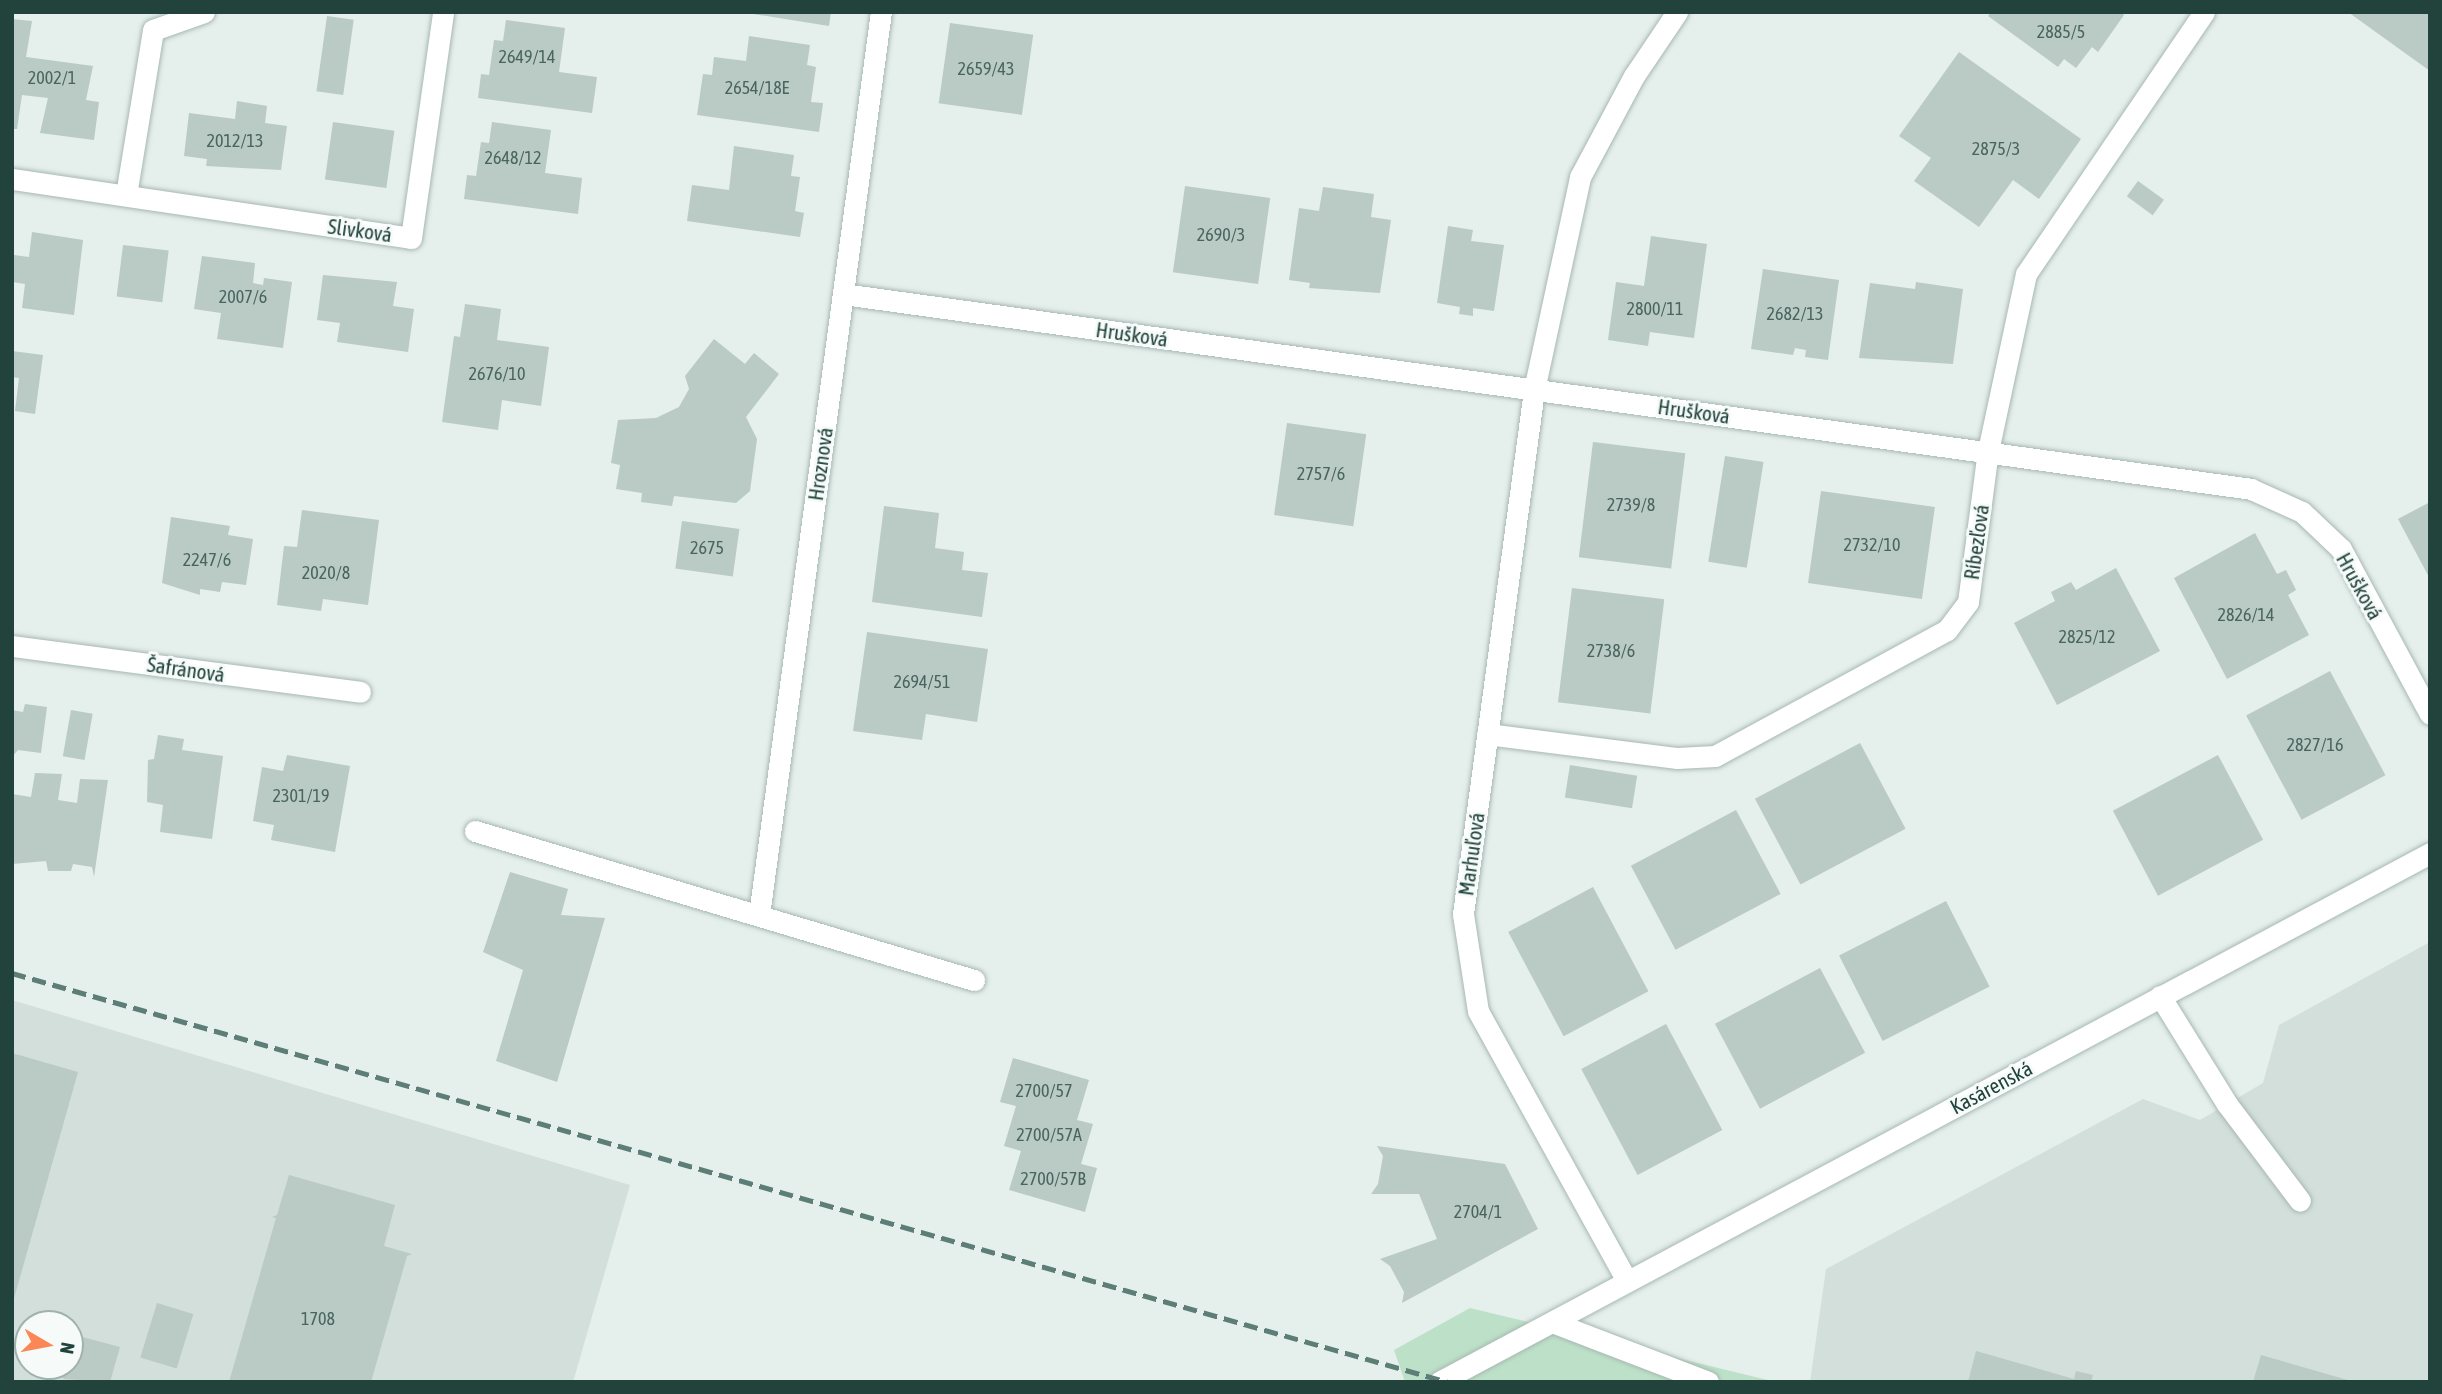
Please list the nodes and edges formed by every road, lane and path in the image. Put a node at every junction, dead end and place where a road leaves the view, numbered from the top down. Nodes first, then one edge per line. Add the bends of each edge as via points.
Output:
1 (204, 12) edge
2 (443, 12) edge
3 (881, 12) edge
4 (1677, 12) edge
5 (2204, 12) edge
6 (12, 179) edge
7 (126, 195) junction
8 (843, 294) junction
9 (1534, 390) junction
10 (1988, 451) junction
11 (12, 646) edge
12 (360, 692) dead end
13 (2430, 714) edge
14 (1487, 734) junction
15 (475, 831) dead end
16 (2430, 853) edge
17 (759, 915) junction
18 (974, 980) dead end
19 (2160, 996) junction
20 (2300, 1201) dead end
21 (1627, 1281) junction
22 (1552, 1322) junction
23 (1440, 1382) edge
24 (1708, 1382) edge

1 - 7 street via 153,30
2 - 7 street, Slivková via 411,238
3 - 8 street, Hroznová
4 - 9 street, Marhuľová via 1634,76 1580,177
5 - 10 street, Ríbezľová via 2026,274
6 - 7 street, Slivková
8 - 9 street, Hrušková
8 - 17 street, Hroznová
9 - 10 street, Hrušková
9 - 14 street, Marhuľová
10 - 13 street, Hrušková via 2251,489 2302,512 2341,549
10 - 14 street, Ríbezľová via 1968,602 1947,629 1715,756 1677,758
11 - 12 street, Šafránová
14 - 21 street, Marhuľová via 1463,914 1478,1011
15 - 17 street
16 - 19 street, Kasárenská
17 - 18 street
19 - 20 street via 2227,1104
19 - 21 street, Kasárenská
21 - 22 street, Kasárenská
22 - 23 street, Kasárenská
22 - 24 street

